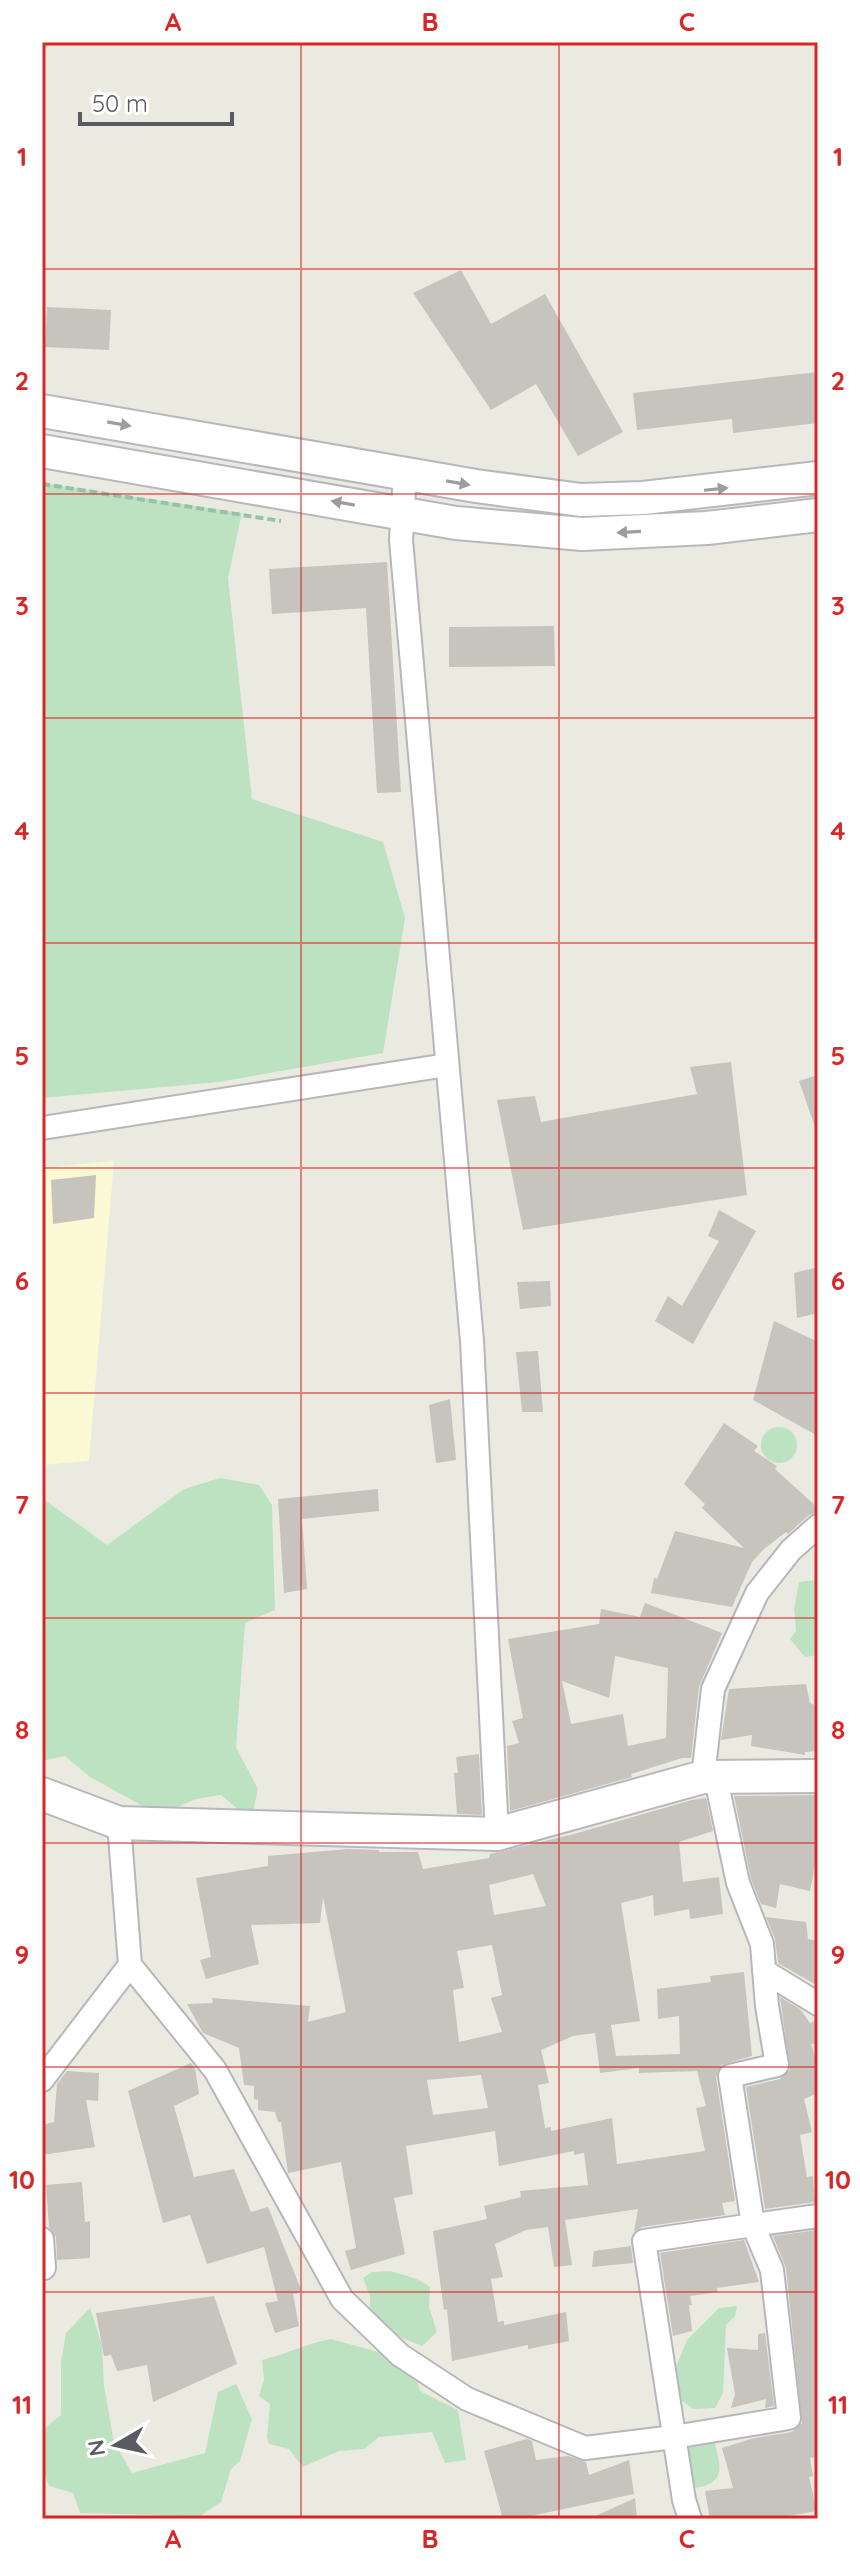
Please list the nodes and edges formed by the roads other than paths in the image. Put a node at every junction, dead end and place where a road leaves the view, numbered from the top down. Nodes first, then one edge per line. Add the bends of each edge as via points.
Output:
1 (42, 411) edge
2 (42, 451) edge
3 (405, 474) junction
4 (818, 478) edge
5 (581, 500) junction
6 (401, 513) junction
7 (818, 515) edge
8 (582, 534) junction
9 (447, 1065) junction
10 (42, 1128) edge
11 (818, 1526) edge
12 (818, 1776) edge
13 (710, 1778) junction
14 (42, 1794) edge
15 (119, 1823) junction
16 (497, 1834) junction
17 (130, 1965) junction
18 (764, 1971) junction
19 (818, 2004) edge
20 (42, 2080) edge
21 (818, 2216) edge
22 (753, 2225) junction
23 (42, 2239) edge
24 (44, 2268) dead end
25 (674, 2437) junction
26 (690, 2519) edge

1 -> 3 main road
6 -> 2 main road
3 -> 5 main road
3 - 6 street
5 -> 4 main road
5 - 8 main road
6 - 8 main road
6 - 9 street
7 -> 8 main road via 707,528
9 - 10 street
9 - 16 street via 472,1341
11 - 13 street via 757,1593 713,1689
12 - 13 main road
13 - 16 main road
13 - 18 street via 738,1883 762,1944
14 - 15 main road
15 - 16 main road
15 - 17 street
17 - 20 street
17 - 25 street via 215,2070 342,2299 400,2355 467,2399 585,2448
18 - 19 street
18 - 22 street via 777,2065 730,2076
21 - 22 street
22 - 25 street via 644,2241
22 - 25 street via 772,2270 789,2418
23 - 24 street
25 - 26 street

